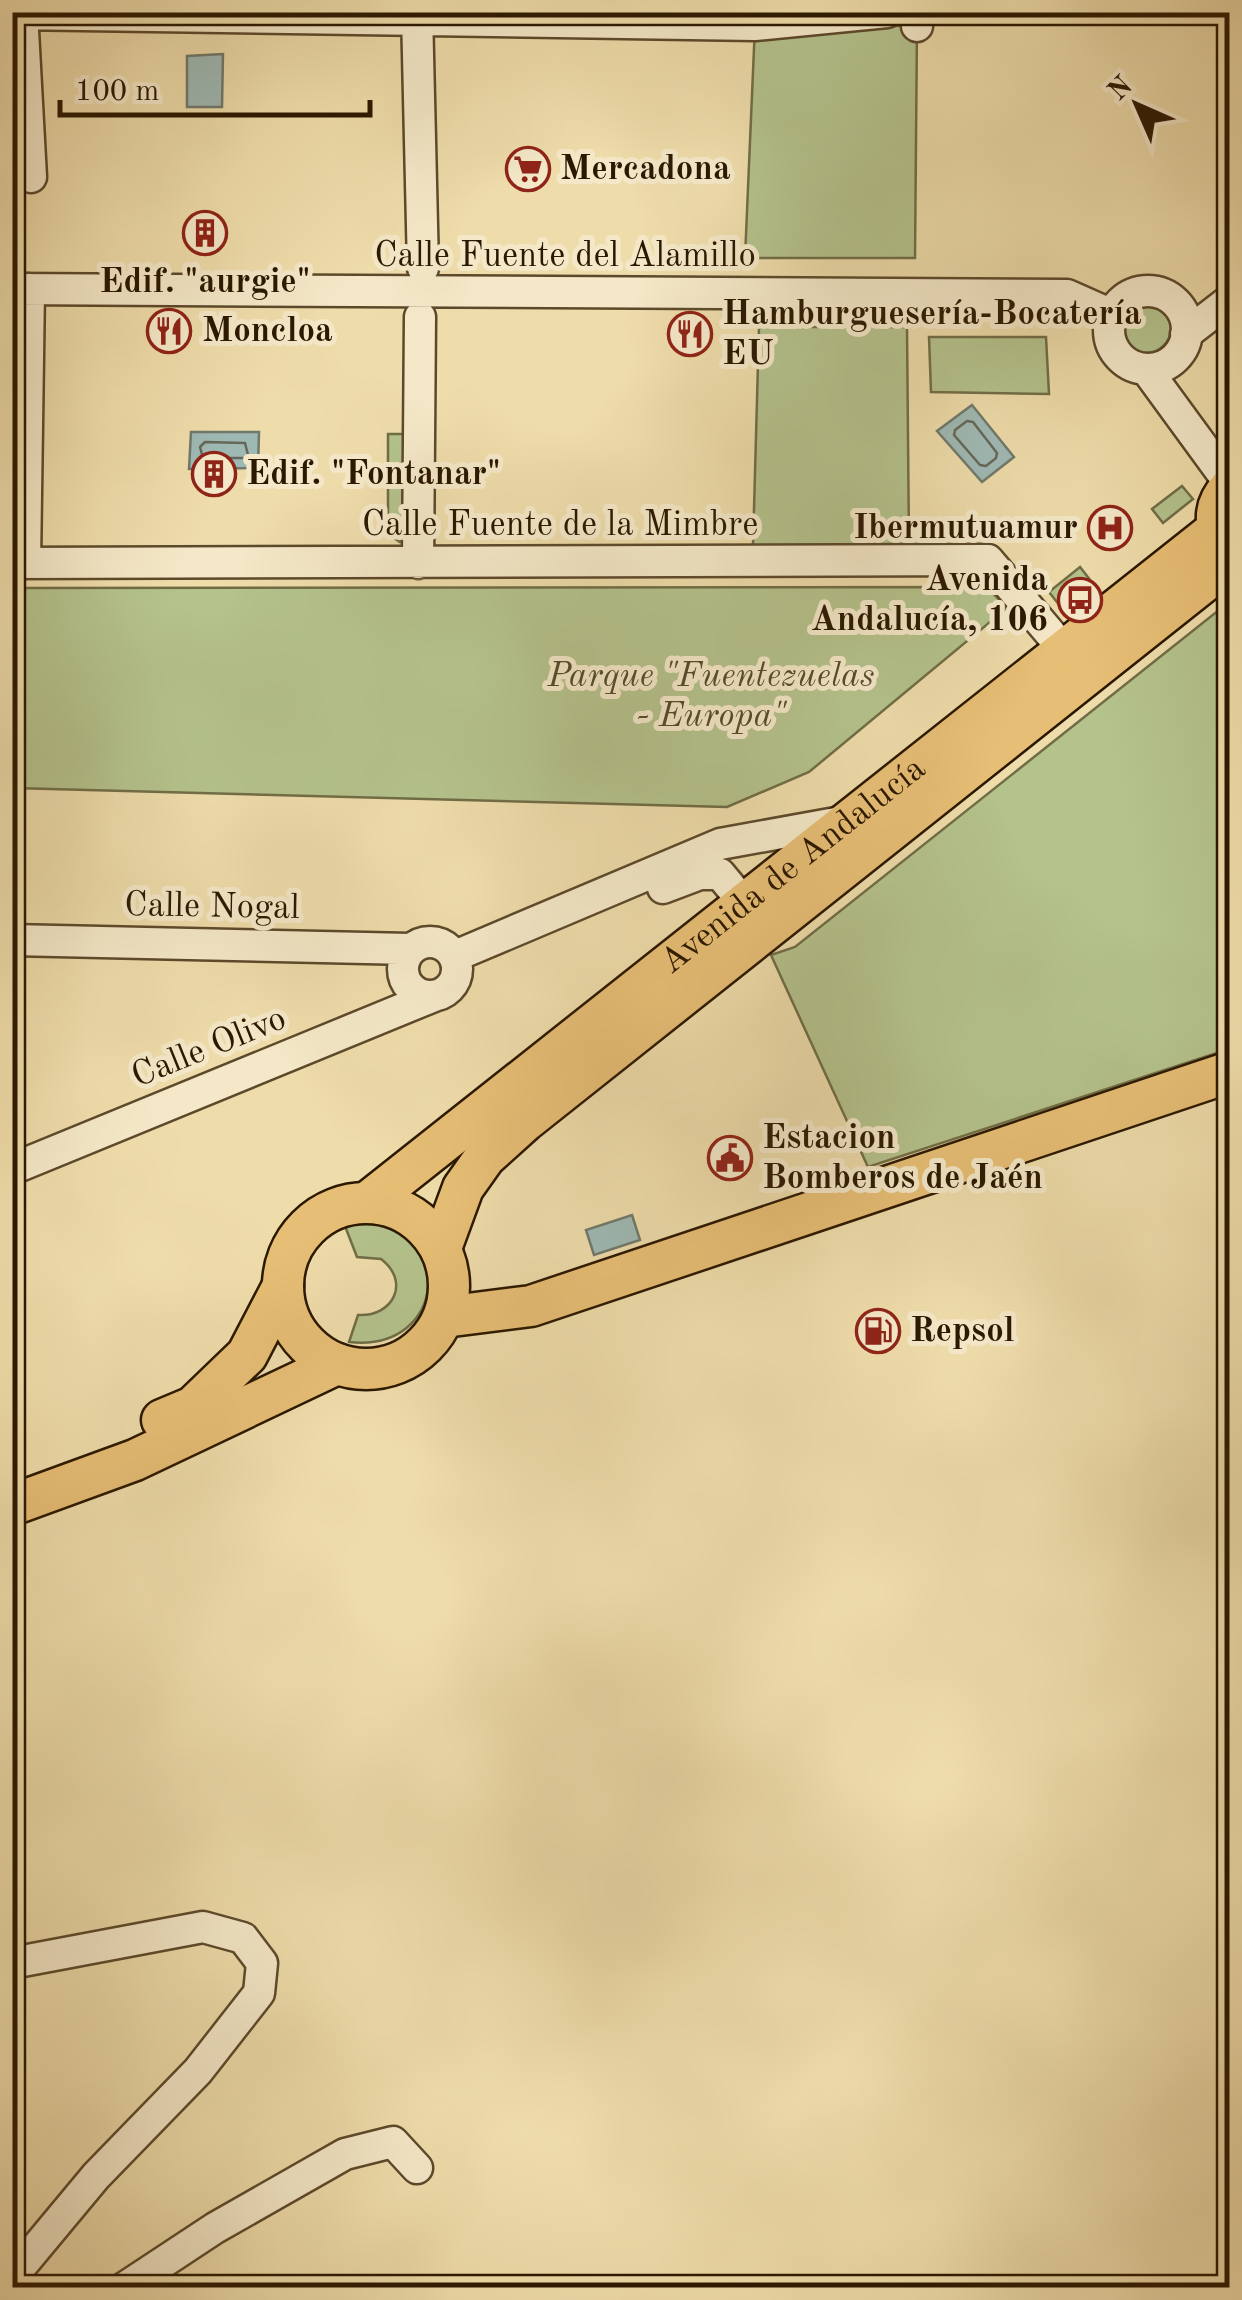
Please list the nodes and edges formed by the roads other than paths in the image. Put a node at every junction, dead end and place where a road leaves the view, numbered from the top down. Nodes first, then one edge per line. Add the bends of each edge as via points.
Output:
1 (887, 12) edge
2 (20, 14) edge
3 (417, 17) edge
4 (31, 177) dead end
5 (423, 268) dead end
6 (21, 289) edge
7 (1230, 300) edge
8 (1112, 315) junction
9 (420, 317) dead end
10 (1186, 334) junction
11 (1146, 369) junction
12 (1230, 486) edge
13 (1226, 546) edge
14 (19, 563) edge
15 (418, 563) junction
16 (1066, 652) junction
17 (851, 820) junction
18 (745, 904) junction
19 (12, 940) edge
20 (410, 949) junction
21 (456, 964) junction
22 (434, 996) junction
23 (1230, 1072) edge
24 (12, 1169) edge
25 (368, 1202) junction
26 (441, 1248) junction
27 (283, 1286) junction
28 (444, 1317) junction
29 (337, 1364) junction
30 (12, 1476) edge
31 (12, 1505) edge
32 (12, 1962) edge
33 (417, 2168) dead end
34 (12, 2277) edge
35 (124, 2288) edge

1 - 3 street via 756,24
2 - 3 street
2 - 4 street
3 - 5 street
6 - 8 street, Calle Fuente del Alamillo via 1067,295
6 - 14 street
7 - 10 street
8 - 10 street via 1139,292 1163,294 1181,310
8 - 11 street via 1115,352
9 - 15 street
10 - 11 street via 1177,356
11 - 12 street
12 - 13 main road via 1218,506
13 - 16 main road, Avenida de Andalucía
13 - 26 main road, Avenida de Andalucía via 484,1157 462,1188
14 - 15 street, Calle Fuente de la Mimbre
15 - 16 street, Calle Fuente de la Mimbre via 988,560
16 - 17 main road, Avenida de Andalucía
17 - 18 main road, Avenida de Andalucía
17 - 21 street via 720,844
18 - 21 street via 720,874 700,874
18 - 25 main road, Avenida de Andalucía
19 - 20 street, Calle Nogal
20 - 21 street via 426,941 442,944
20 - 22 street via 402,964 404,981 416,994
21 - 22 street via 450,988
22 - 24 street, Calle Olivo
23 - 28 main road via 531,1306
25 - 26 main road via 417,1218
25 - 27 main road via 342,1206 299,1236
26 - 28 main road via 450,1289
27 - 29 main road via 298,1334
27 - 30 main road via 247,1355 193,1408
28 - 29 main road via 411,1356 362,1369
29 - 31 main road via 135,1460
32 - 34 street via 203,1927 243,1938 262,1963 259,1994 198,2071 96,2176
33 - 35 street via 393,2142 345,2154

